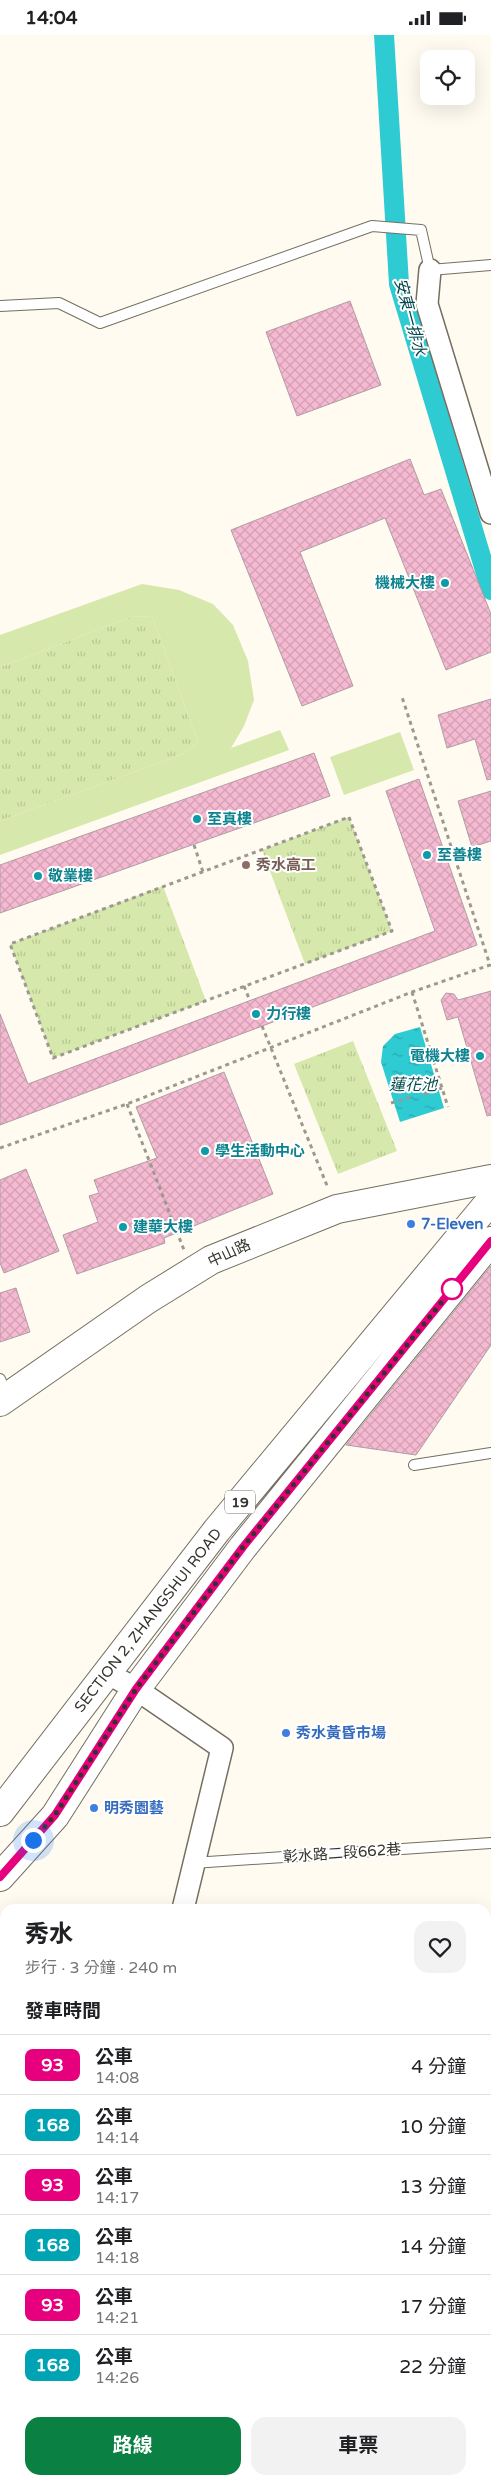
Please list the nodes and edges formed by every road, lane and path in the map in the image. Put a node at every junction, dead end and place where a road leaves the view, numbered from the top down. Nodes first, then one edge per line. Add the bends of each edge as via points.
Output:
1 (491, 265) edge
2 (430, 270) junction
3 (0, 306) edge
4 (491, 513) edge
5 (402, 697) dead end
6 (194, 845) dead end
7 (203, 872) junction
8 (244, 986) junction
9 (412, 992) junction
10 (250, 1001) dead end
11 (262, 1026) dead end
12 (270, 1049) junction
13 (442, 1088) junction
14 (424, 1094) dead end
15 (412, 1097) dead end
16 (391, 1103) dead end
17 (127, 1104) junction
18 (448, 1107) dead end
19 (0, 1147) edge
20 (491, 1179) edge
21 (491, 1200) edge
22 (337, 1209) junction
23 (491, 1241) edge
24 (192, 1272) junction
25 (2, 1393) edge
26 (491, 1453) edge
27 (414, 1465) dead end
28 (217, 1530) junction
29 (243, 1547) junction
30 (107, 1673) junction
31 (136, 1689) junction
32 (0, 1812) edge
33 (491, 1843) edge
34 (193, 1863) junction
35 (0, 1877) edge
36 (184, 1904) edge

1 - 2 lane
2 - 3 lane via 421,230 372,226 100,323 59,303
2 - 4 street via 427,304
5 - 9 path via 490,965
6 - 7 path
7 - 8 path via 349,817 392,931
7 - 8 path via 10,943 53,1058
8 - 10 path
9 - 12 path
9 - 13 path
11 - 12 path
12 - 17 path
12 - 22 path
13 - 14 path
13 - 18 path
15 - 16 path
17 - 19 path
17 - 24 path
20 - 22 main road, 中山路
21 - 28 main road, SECTION 2, ZHANGSHUI ROAD / 19
22 - 24 main road, 中山路 via 212,1260
23 - 29 main road, SECTION 2, ZHANGSHUI ROAD / 19
24 - 25 main road, 中山路
26 - 27 lane
28 - 29 main road
28 - 30 main road, SECTION 2, ZHANGSHUI ROAD / 19
29 - 31 main road, SECTION 2, ZHANGSHUI ROAD / 19
30 - 31 street
30 - 32 main road, SECTION 2, ZHANGSHUI ROAD / 19
31 - 34 street via 222,1748
31 - 35 main road, SECTION 2, ZHANGSHUI ROAD / 19 via 55,1815
33 - 34 lane, 彰水路二段662巷
34 - 36 street

